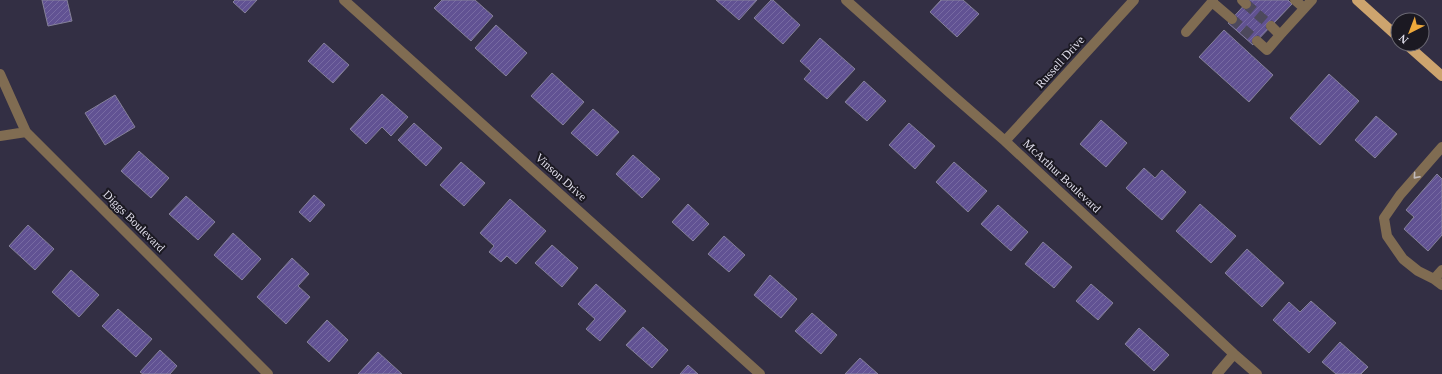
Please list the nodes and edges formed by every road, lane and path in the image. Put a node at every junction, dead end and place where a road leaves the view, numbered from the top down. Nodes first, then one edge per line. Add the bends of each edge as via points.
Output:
1 (344, 0) edge
2 (846, 0) edge
3 (1134, 0) edge
4 (1295, 0) edge
5 (1312, 0) edge
6 (1357, 0) edge
7 (1213, 1) edge
8 (1304, 8) junction
9 (1232, 19) tunnel mouth
10 (1271, 26) tunnel mouth
11 (1390, 30) edge
12 (1186, 32) dead end
13 (1280, 35) junction
14 (1257, 41) tunnel mouth
15 (1415, 52) edge
16 (0, 74) edge
17 (1442, 76) edge
18 (26, 132) junction
19 (0, 136) edge
20 (1005, 141) junction
21 (1442, 147) edge
22 (1442, 270) edge
23 (1438, 282) edge
24 (1234, 354) junction
25 (268, 374) edge
26 (760, 374) edge
27 (1216, 374) edge
28 (1257, 374) edge

1 - 26 street, Vinson Drive
2 - 20 street, McArthur Boulevard
3 - 20 street, Russell Drive
4 - 8 street
5 - 8 street
6 - 11 main road
7 - 9 street
7 - 12 street
8 - 13 street
10 - 13 street
13 - 14 street via 1267,50
15 - 17 main road
16 - 18 street, Diggs Boulevard
18 - 19 street
18 - 25 street, Diggs Boulevard
20 - 24 street, McArthur Boulevard
21 -> 23 street via 1400,195 1384,218 1387,236 1403,258 1418,271
22 - 23 street
24 - 27 street
24 - 28 street, McArthur Boulevard

